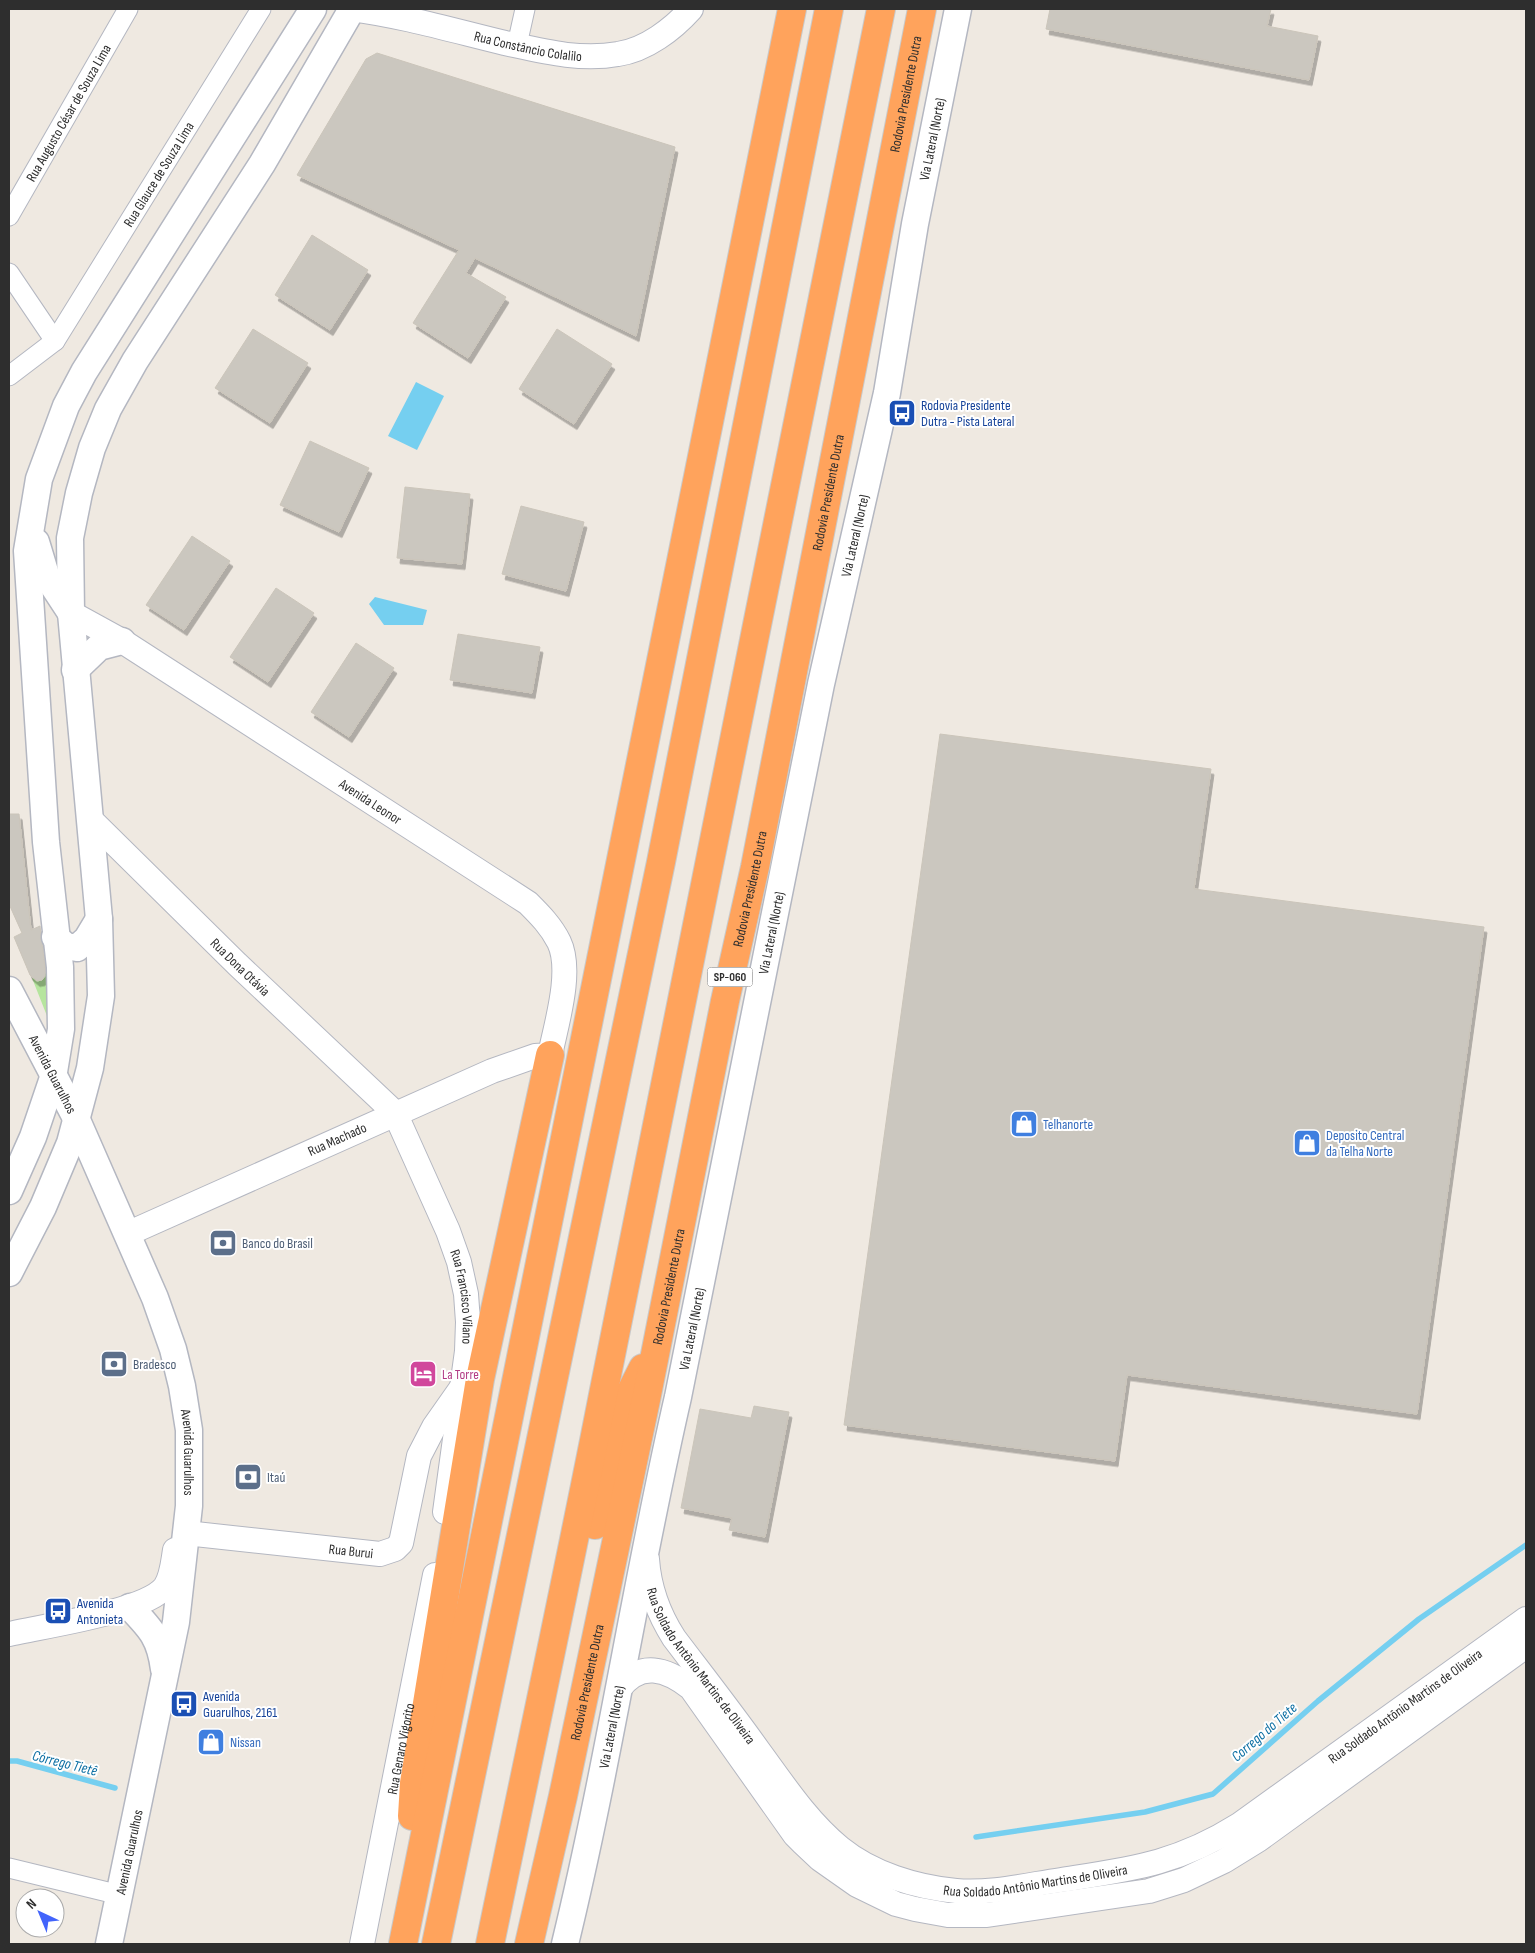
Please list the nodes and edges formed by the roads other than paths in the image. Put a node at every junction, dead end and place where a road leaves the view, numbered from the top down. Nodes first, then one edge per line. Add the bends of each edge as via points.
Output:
1 (128, 9) edge
2 (261, 9) edge
3 (313, 9) edge
4 (352, 9) edge
5 (525, 9) edge
6 (692, 9) edge
7 (792, 9) edge
8 (802, 9) edge
9 (829, 9) edge
10 (881, 9) edge
11 (922, 9) edge
12 (958, 9) edge
13 (517, 46) junction
14 (9, 216) edge
15 (9, 273) edge
16 (55, 340) junction
17 (9, 376) edge
18 (753, 393) junction
19 (31, 517) junction
20 (72, 613) junction
21 (122, 641) junction
22 (75, 670) junction
23 (90, 819) junction
24 (98, 919) junction
25 (55, 937) junction
26 (9, 990) edge
27 (16, 1021) edge
28 (550, 1055) junction
29 (53, 1078) junction
30 (395, 1112) junction
31 (33, 1137) junction
32 (80, 1138) junction
33 (9, 1191) edge
34 (9, 1234) edge
35 (127, 1234) junction
36 (10, 1272) edge
37 (658, 1341) junction
38 (463, 1385) junction
39 (189, 1506) junction
40 (186, 1533) junction
41 (646, 1548) junction
42 (439, 1554) joint
43 (130, 1607) junction
44 (1526, 1619) edge
45 (9, 1634) edge
46 (1526, 1646) edge
47 (165, 1677) junction
48 (619, 1689) junction
49 (9, 1868) edge
50 (416, 1874) junction
51 (120, 1895) junction
52 (109, 1944) edge
53 (362, 1944) edge
54 (402, 1944) edge
55 (436, 1944) edge
56 (490, 1944) edge
57 (506, 1944) edge
58 (529, 1944) edge
59 (565, 1944) edge

1 - 14 street, Rua Augusto César de Souza Lima
2 - 16 street, Rua Glauce de Souza Lima
3 - 19 main road via 84,372 51,444
4 - 13 street, Rua Constâncio Colalilo
4 - 20 main road via 262,164 135,361 108,409 92,448 70,538
5 - 13 street
6 - 13 street, Rua Constâncio Colalilo via 662,35 620,54 578,56
7 - 50 highway
8 - 18 highway via 797,87 776,204 755,295 748,364
9 - 18 highway
10 - 56 highway, SP-060 via 604,1393
11 - 37 highway, Rodovia Presidente Dutra / SP-060 via 755,867 725,1001
12 - 41 main road, Via Lateral (Norte) via 915,224 887,393 821,684
15 - 16 street
16 - 17 street
18 - 55 highway via 661,862
19 - 20 main road via 46,575
19 - 25 main road via 27,551 32,648
20 - 21 street, Avenida Leonor
20 - 22 main road
21 - 22 main road via 99,647
21 - 28 street, Avenida Leonor via 528,904 546,920 560,943 564,970
22 - 23 main road
23 - 24 main road
23 - 30 street, Rua Dona Otávia via 237,964
24 - 25 main road via 87,939 77,948 66,946
24 - 32 main road via 101,988
25 - 29 main road via 61,1001 59,1052
26 - 27 main road, Avenida Guarulhos
27 - 29 main road, Avenida Guarulhos
28 - 30 street, Rua Machado via 516,1061
28 - 50 highway via 479,1389 414,1783 411,1836
29 - 31 main road
29 - 32 main road, Avenida Guarulhos
30 - 35 street, Rua Machado
30 - 38 street, Rua Francisco Vilano via 434,1194 459,1262 468,1322
31 - 32 main road
31 - 33 main road
32 - 35 main road, Avenida Guarulhos
32 - 36 main road
34 - 36 main road via 14,1248
35 - 39 main road, Avenida Guarulhos via 155,1298 182,1386 188,1430
37 - 57 highway via 622,1409 584,1568
37 - 58 highway, Rodovia Presidente Dutra / SP-060
38 - 40 street, Rua Burui via 422,1449 403,1537 395,1549 380,1554
38 - 42 street, Rua Francisco Vilano
39 - 40 main road, Avenida Guarulhos
39 - 43 street via 179,1527 172,1571 166,1586 153,1597
40 - 47 main road, Avenida Guarulhos via 176,1622
41 - 44 street, Rua Soldado Antônio Martins de Oliveira via 653,1596 670,1632 823,1832 846,1852 886,1874 906,1882 957,1891 988,1890 1145,1867 1212,1842
41 - 48 main road, Via Lateral (Norte)
42 - 53 street, Rua Genaro Vigorito
43 - 45 street
43 - 47 main road via 150,1629 161,1648
46 - 48 street, Rua Soldado Antônio Martins de Oliveira via 1258,1840 1224,1861 1184,1880 1149,1890 987,1915 948,1915 915,1909 896,1904 857,1885 820,1859 795,1835 691,1688 671,1675 648,1670 626,1679
47 - 51 main road, Avenida Guarulhos
48 - 59 main road, Via Lateral (Norte) via 588,1849
49 - 51 street
50 - 54 highway
51 - 52 main road, Avenida Guarulhos

